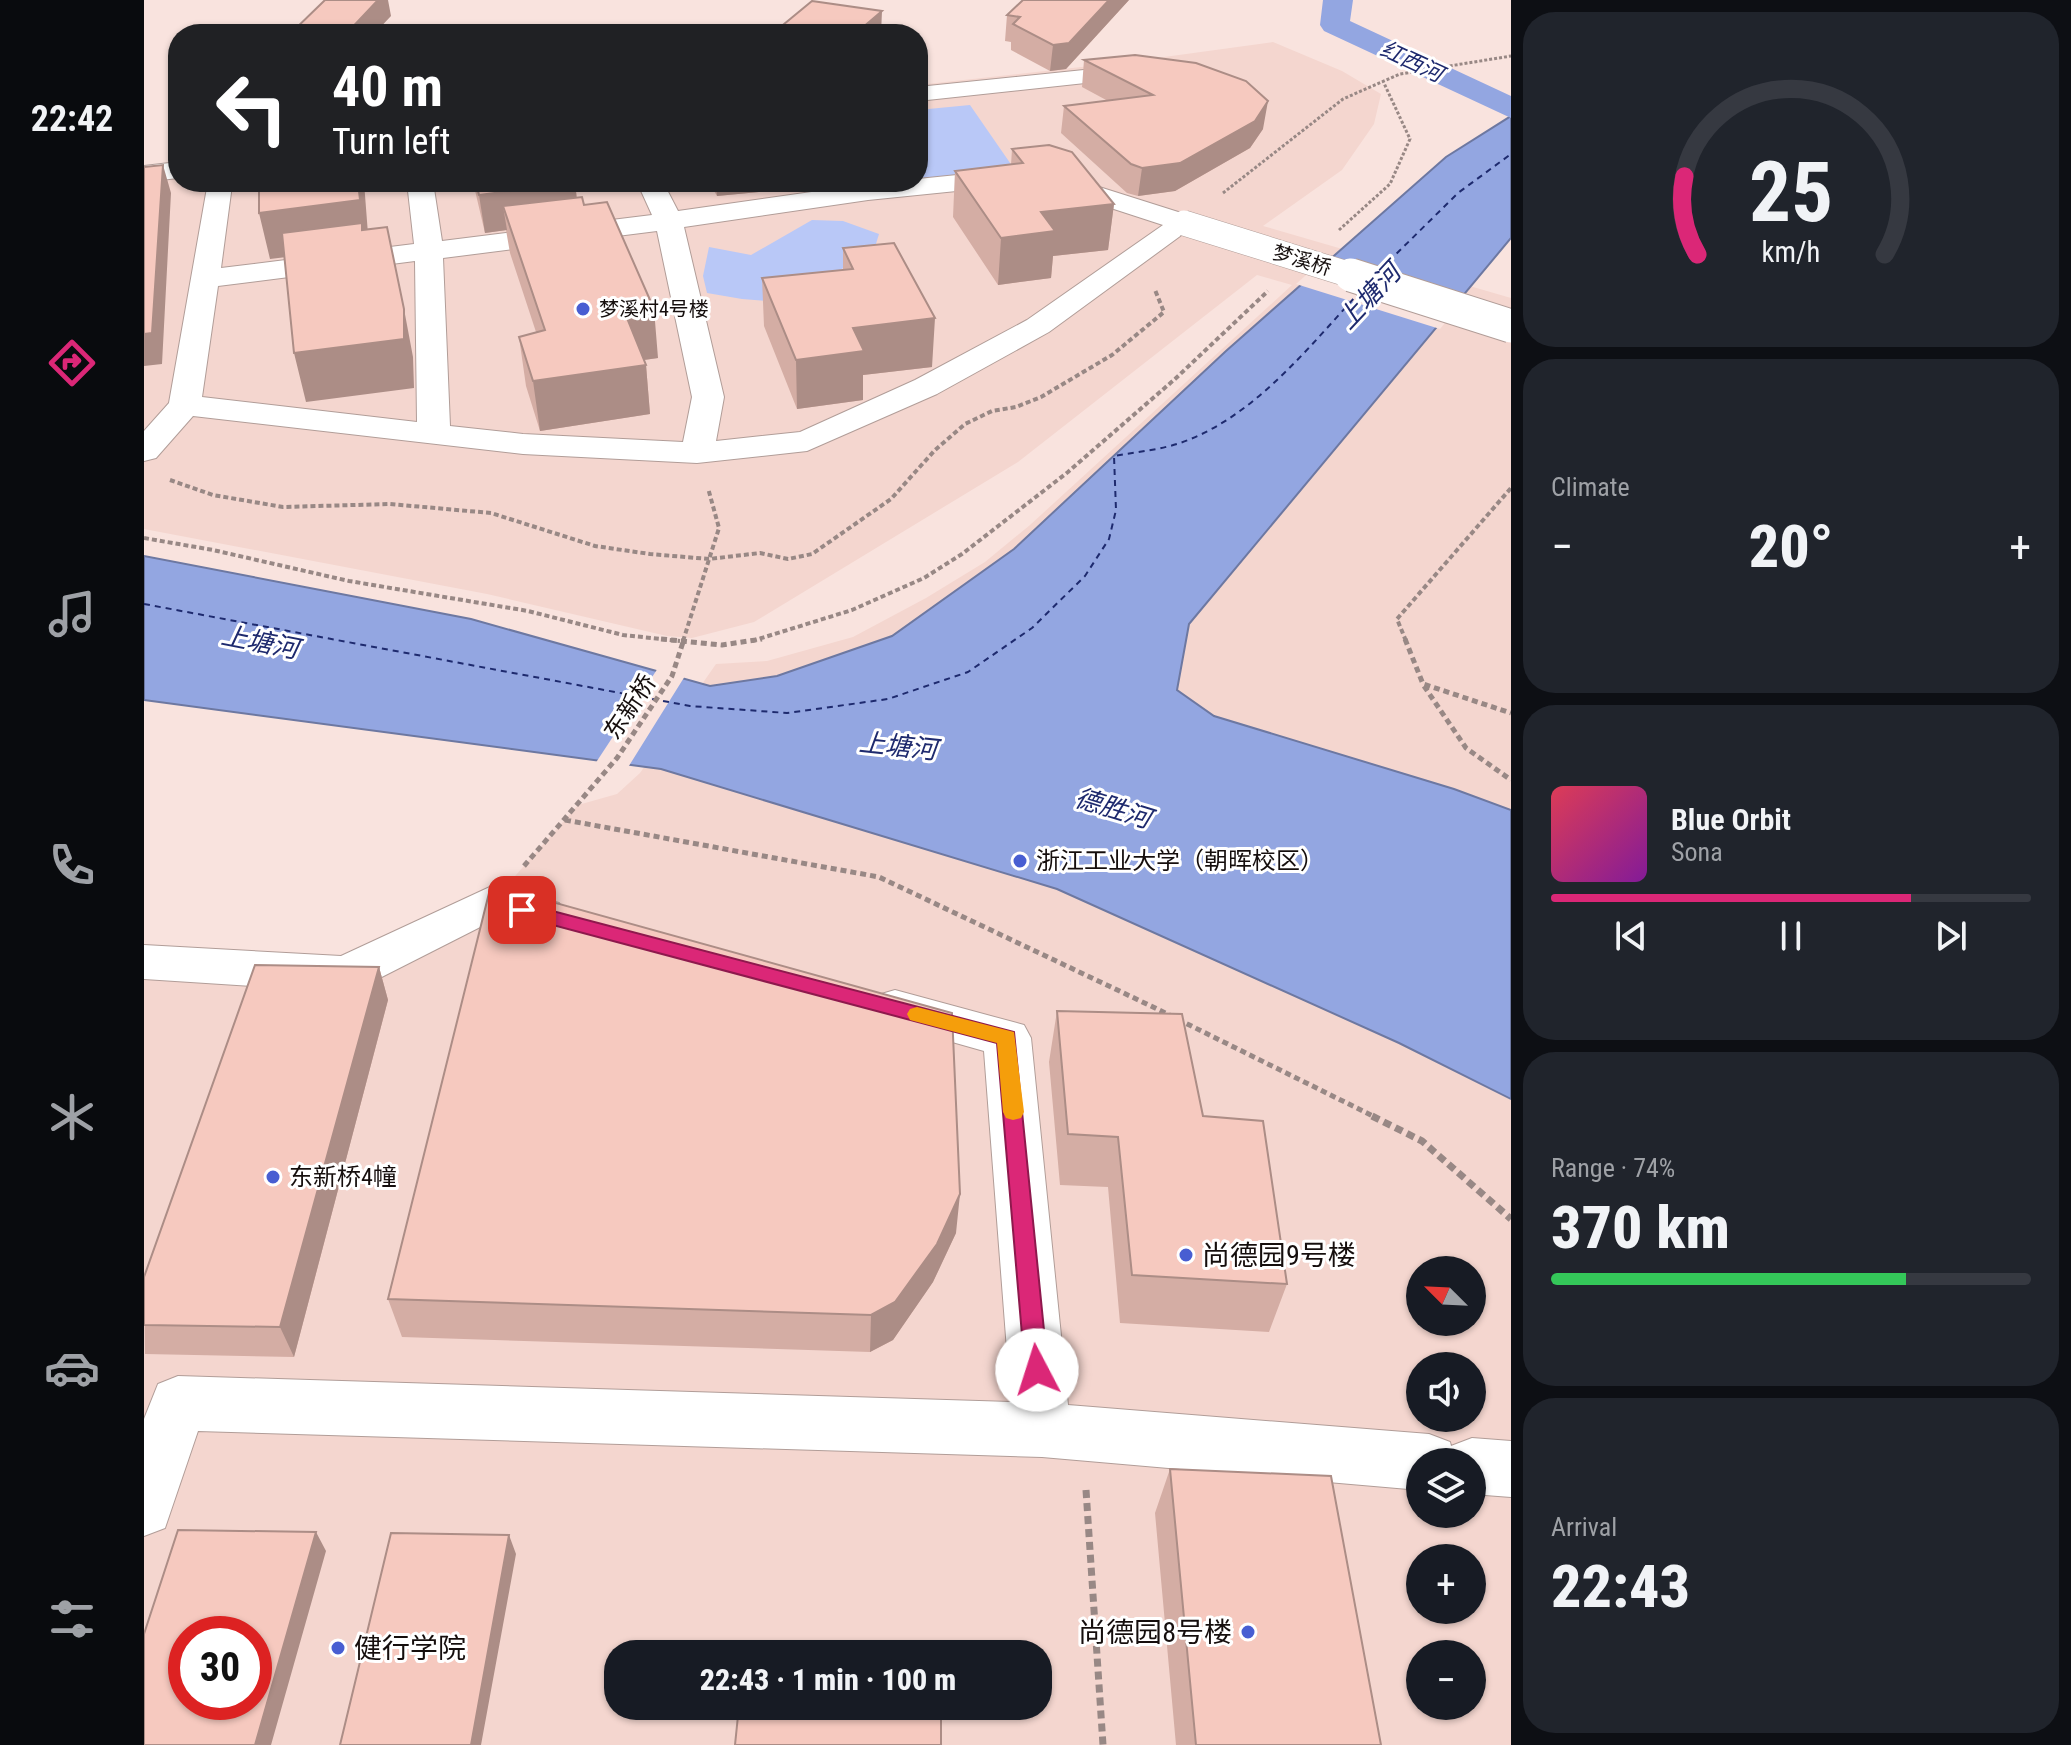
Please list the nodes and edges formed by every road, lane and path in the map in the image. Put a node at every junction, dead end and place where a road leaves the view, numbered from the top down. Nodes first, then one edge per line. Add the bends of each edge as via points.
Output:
1 (1511, 56) edge
2 (1165, 69) edge
3 (1383, 81) junction
4 (928, 93) edge
5 (168, 171) edge
6 (144, 174) edge
7 (928, 186) edge
8 (218, 192) edge
9 (421, 192) edge
10 (655, 192) edge
11 (868, 192) edge
12 (669, 221) junction
13 (1184, 223) junction
14 (1337, 231) dead end
15 (429, 252) junction
16 (1127, 263) junction
17 (205, 279) junction
18 (1273, 286) dead end
19 (1511, 326) edge
20 (185, 405) junction
21 (434, 434) junction
22 (697, 453) junction
23 (151, 462) edge
24 (1511, 488) edge
25 (144, 538) edge
26 (709, 559) junction
27 (683, 642) junction
28 (1423, 684) junction
29 (1511, 713) edge
30 (1511, 780) edge
31 (565, 820) junction
32 (492, 902) junction
33 (583, 926) edge
34 (144, 962) edge
35 (855, 998) edge
36 (1511, 1219) edge
37 (1062, 1432) junction
38 (1406, 1460) edge
39 (1486, 1467) edge
40 (1511, 1469) edge
41 (144, 1507) edge
42 (1103, 1745) edge

1 - 3 path
2 - 4 street
3 - 13 path via 1343,99
3 - 14 path via 1410,139 1390,184
5 - 6 street
7 - 13 street, 梦溪桥 via 1036,175
8 - 17 street
9 - 15 street
10 - 12 street
11 - 12 street, 梦溪桥
12 - 15 street, 梦溪桥
12 - 22 street via 708,397
13 - 16 street
13 - 19 street, 梦溪桥, bridge
15 - 17 street, 梦溪桥
15 - 21 street
16 - 22 street via 1038,326 926,387 807,441
16 - 26 path via 1155,289 1164,312 1112,355 1041,397 965,424 891,499 812,554
17 - 20 street
18 - 27 path via 1051,486 924,578 852,610 758,640 722,645
20 - 21 street
20 - 23 street
21 - 22 street
22 - 26 path, 东新桥 via 719,528
23 - 26 path via 213,495 283,507 390,504 491,513 595,546
24 - 28 path via 1397,619
25 - 27 path via 528,611 623,635
26 - 27 path, 东新桥
27 - 31 path, 东新桥 via 672,676 617,758
28 - 29 path
28 - 30 path via 1466,748
31 - 32 path, 东新桥
31 - 36 path via 879,877 1422,1141
32 - 33 street
32 - 34 street via 346,974
35 - 37 street via 1007,1038
37 - 38 street
37 - 41 street via 178,1403
37 - 42 path
39 - 40 street

